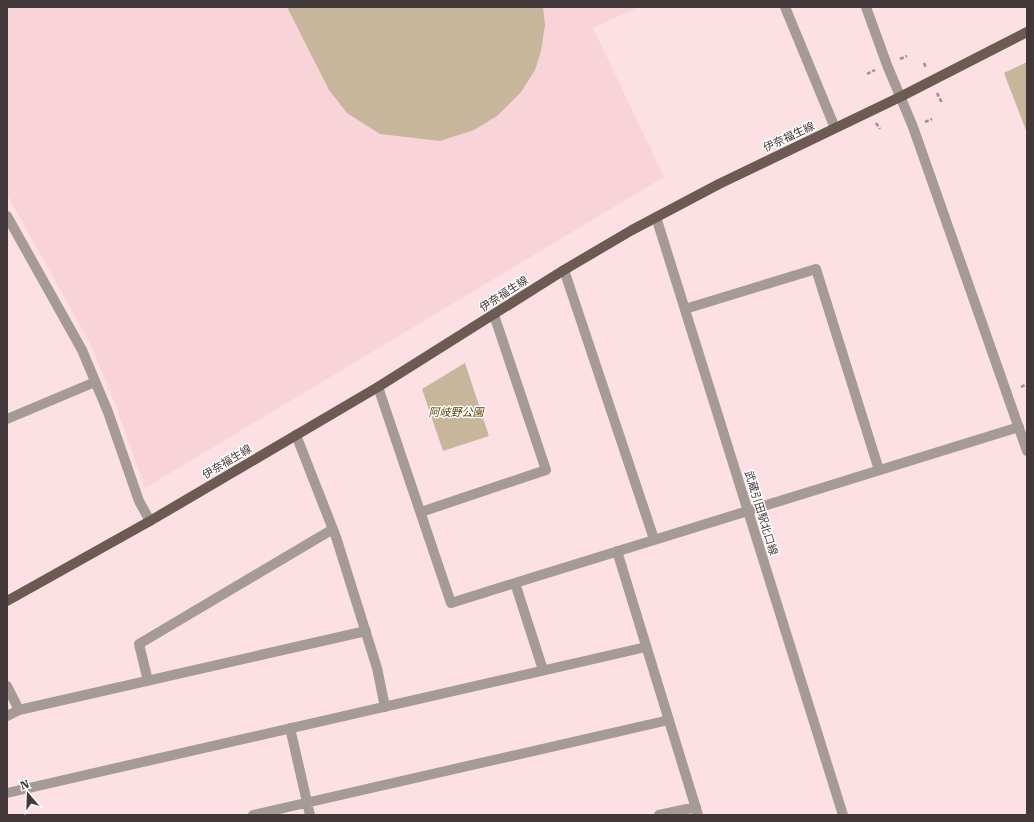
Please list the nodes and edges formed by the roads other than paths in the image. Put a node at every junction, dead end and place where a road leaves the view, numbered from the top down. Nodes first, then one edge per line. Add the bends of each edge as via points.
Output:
1 (785, 7) edge
2 (866, 7) edge
3 (1027, 32) edge
4 (900, 97) junction
5 (835, 128) junction
6 (7, 216) edge
7 (656, 217) junction
8 (564, 270) junction
9 (685, 309) junction
10 (494, 315) junction
11 (95, 382) junction
12 (378, 387) junction
13 (7, 419) edge
14 (1019, 427) junction
15 (296, 435) junction
16 (1027, 451) edge
17 (879, 470) junction
18 (748, 510) junction
19 (420, 512) junction
20 (150, 521) junction
21 (333, 529) junction
22 (654, 539) junction
23 (617, 551) junction
24 (515, 583) junction
25 (7, 601) edge
26 (366, 631) junction
27 (646, 647) junction
28 (543, 670) junction
29 (148, 681) junction
30 (7, 686) edge
31 (385, 707) junction
32 (20, 710) junction
33 (7, 716) edge
34 (669, 720) junction
35 (290, 728) junction
36 (7, 793) edge
37 (308, 803) junction
38 (697, 811) edge
39 (253, 815) edge
40 (310, 815) edge
41 (659, 815) edge
42 (843, 815) edge

1 - 5 street
2 - 4 street
3 - 4 main road, 伊奈福生線
4 - 5 main road, 伊奈福生線
4 - 14 street
5 - 7 main road, 伊奈福生線
6 - 11 street via 82,350
7 - 8 main road, 伊奈福生線
7 - 9 street, 武蔵引田駅北口線
8 - 10 main road, 伊奈福生線
8 - 22 street
9 - 17 street via 816,269
9 - 18 street, 武蔵引田駅北口線
10 - 12 main road, 伊奈福生線
10 - 19 street via 546,470
11 - 13 street
11 - 20 street via 139,501
12 - 15 main road, 伊奈福生線
12 - 19 street
14 - 16 street
14 - 17 street
15 - 20 main road, 伊奈福生線
15 - 21 street
17 - 18 street
18 - 22 street
18 - 42 street, 武蔵引田駅北口線
19 - 24 street via 451,603
20 - 25 main road, 伊奈福生線
21 - 26 street
21 - 29 street via 139,644
22 - 23 street
23 - 24 street
23 - 27 street
24 - 28 street
26 - 29 street
26 - 31 street
27 - 28 street
27 - 34 street
28 - 31 street
29 - 32 street
30 - 32 street
31 - 35 street
32 - 33 street
34 - 37 street
34 - 38 street
35 - 36 street
35 - 37 street
37 - 39 street
37 - 40 street
38 - 41 street

